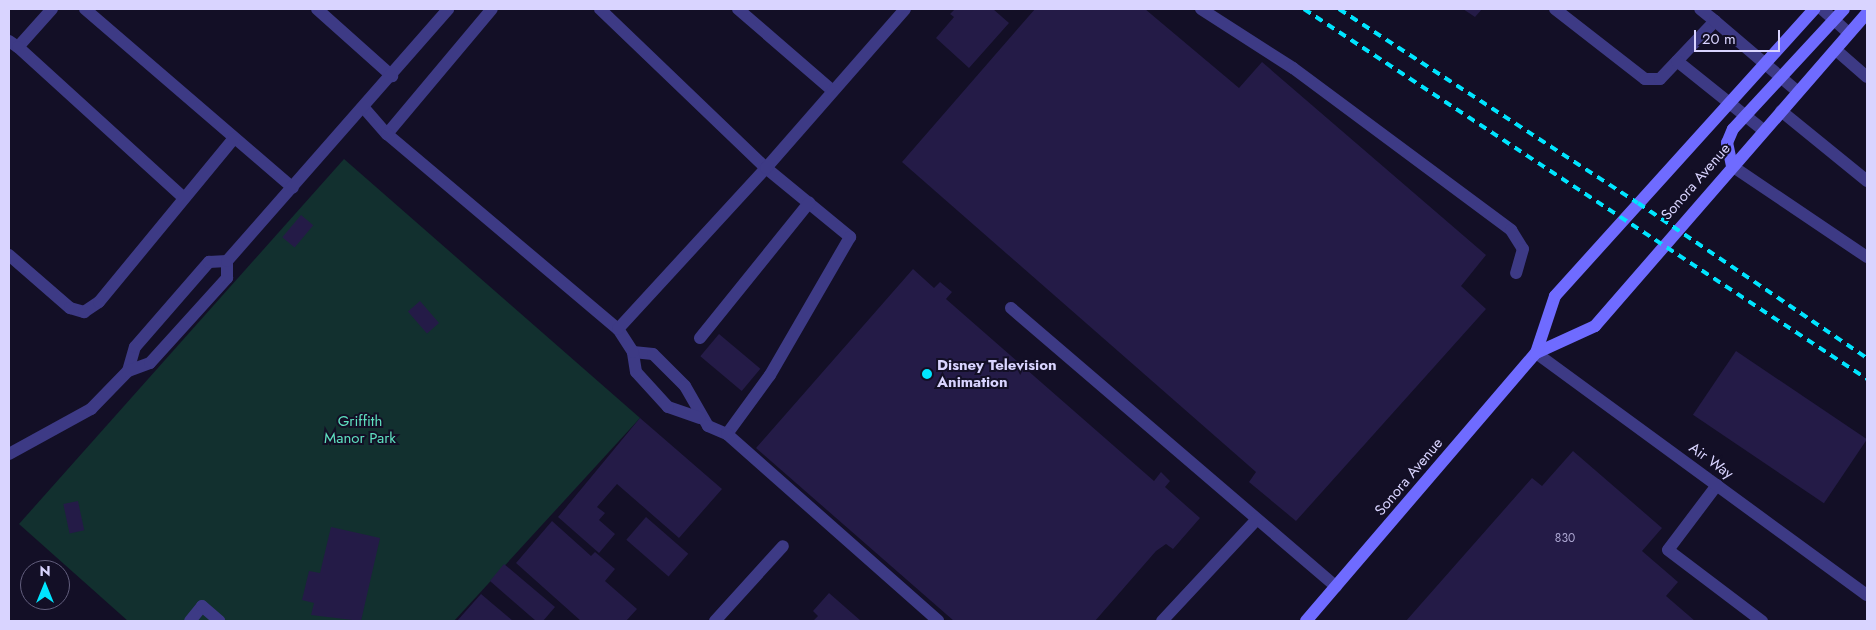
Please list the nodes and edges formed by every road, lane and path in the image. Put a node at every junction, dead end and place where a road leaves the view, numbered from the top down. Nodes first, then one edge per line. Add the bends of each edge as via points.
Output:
1 (52, 9) edge
2 (85, 9) edge
3 (317, 9) edge
4 (448, 9) edge
5 (492, 9) edge
6 (600, 9) edge
7 (738, 9) edge
8 (905, 9) edge
9 (1201, 9) edge
10 (1555, 9) edge
11 (1700, 9) edge
12 (1814, 9) edge
13 (1822, 9) edge
14 (1844, 9) edge
15 (1867, 13) edge
16 (1834, 20) junction
17 (1715, 21) junction
18 (1850, 34) junction
19 (13, 44) edge
20 (1836, 50) junction
21 (1677, 61) junction
22 (1764, 62) junction
23 (392, 76) junction
24 (1782, 76) junction
25 (1867, 77) edge
26 (833, 91) junction
27 (1798, 92) junction
28 (1728, 102) junction
29 (364, 108) junction
30 (1781, 111) junction
31 (1745, 116) junction
32 (1763, 130) junction
33 (388, 134) junction
34 (234, 138) junction
35 (1732, 166) junction
36 (766, 168) junction
37 (1867, 181) edge
38 (293, 188) junction
39 (184, 198) junction
40 (810, 203) junction
41 (9, 255) edge
42 (1867, 257) edge
43 (227, 261) junction
44 (1516, 273) dead end
45 (1011, 308) dead end
46 (618, 329) junction
47 (700, 338) dead end
48 (633, 352) junction
49 (1536, 353) junction
50 (128, 371) junction
51 (700, 418) junction
52 (727, 434) junction
53 (9, 454) edge
54 (1717, 486) junction
55 (1257, 519) junction
56 (783, 546) dead end
57 (1336, 587) junction
58 (1867, 594) edge
59 (190, 621) edge
60 (219, 621) edge
61 (716, 621) edge
62 (938, 621) edge
63 (1162, 621) edge
64 (1306, 621) edge
65 (1762, 621) edge

1 - 19 street
2 - 34 street
3 - 23 street
4 - 23 street
5 - 33 street
6 - 36 street
7 - 26 street
8 - 26 street
9 - 44 street via 1293,68 1511,230 1523,249
10 - 21 street via 1645,79 1660,79
11 - 17 street
12 - 22 main road, Sonora Avenue
13 - 16 street
14 - 16 main road
15 - 18 main road, Sonora Avenue
16 - 18 street
16 - 24 main road
17 - 21 street
17 - 22 street
18 - 20 main road, Sonora Avenue
19 - 39 street
20 - 25 street
20 - 27 main road, Sonora Avenue
21 - 28 street
22 - 24 street
22 - 28 main road, Sonora Avenue
23 - 29 street
24 - 27 street
24 - 31 main road
26 - 36 street
27 - 30 main road, Sonora Avenue
28 - 31 street
28 - 49 main road, Sonora Avenue via 1555,296
29 - 33 street
29 - 38 street
30 - 32 main road, Sonora Avenue
30 - 37 street
31 - 32 street
31 - 35 main road via 1727,143
32 - 35 main road, Sonora Avenue
33 - 46 street
34 - 38 street
34 - 39 street
35 - 42 street
35 - 49 main road, Sonora Avenue via 1595,326
36 - 40 street
36 - 46 street
38 - 43 street
39 - 41 street via 99,302 84,312 70,308
40 - 47 street
40 - 52 street via 850,237 770,376
43 - 50 street via 227,278 150,364
43 - 50 street via 209,262 135,347
45 - 55 street
46 - 48 street
48 - 51 street via 653,354 685,386
48 - 51 street via 636,372 668,407
49 - 54 street, Air Way
49 - 57 main road, Sonora Avenue
50 - 53 street via 91,409
51 - 52 street via 708,426
52 - 62 street
54 - 58 street, Air Way
54 - 65 street via 1668,550
55 - 57 street
55 - 63 street
56 - 61 street
57 - 64 main road, Sonora Avenue
59 - 60 street via 202,606

